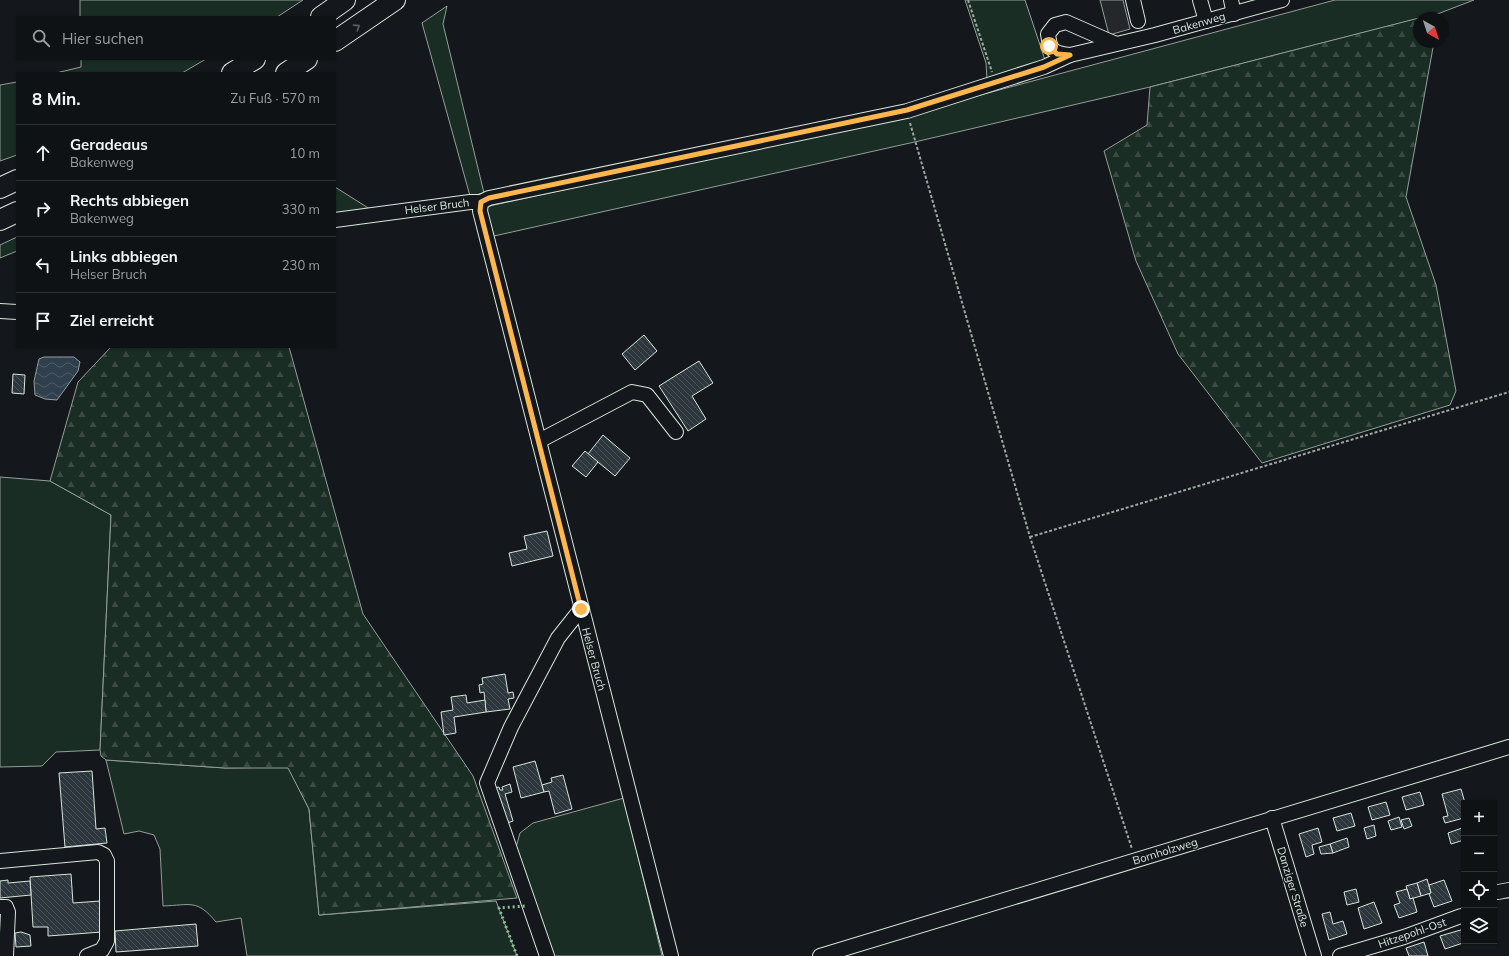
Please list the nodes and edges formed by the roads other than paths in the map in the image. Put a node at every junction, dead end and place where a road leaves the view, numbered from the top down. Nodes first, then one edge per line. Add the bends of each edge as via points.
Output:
1 (345, 0) edge
2 (395, 0) edge
3 (1132, 0) edge
4 (1200, 0) edge
5 (1282, 0) edge
6 (1232, 7) edge
7 (322, 16) edge
8 (1138, 21) dead end
9 (1206, 21) junction
10 (336, 40) edge
11 (1116, 44) junction
12 (1070, 55) junction
13 (253, 60) edge
14 (306, 60) edge
15 (234, 72) edge
16 (288, 72) edge
17 (16, 180) edge
18 (0, 188) edge
19 (481, 202) junction
20 (16, 212) edge
21 (0, 220) edge
22 (336, 220) edge
23 (0, 311) edge
24 (16, 312) edge
25 (676, 432) dead end
26 (538, 441) junction
27 (581, 609) junction
28 (1509, 747) edge
29 (1272, 818) junction
30 (0, 861) edge
31 (0, 907) edge
32 (1461, 916) dead end
33 (6, 956) edge
34 (87, 956) edge
35 (547, 956) edge
36 (671, 956) edge
37 (820, 956) edge
38 (1314, 956) edge
39 (1340, 956) edge

1 - 7 highway
10 -> 2 highway
3 - 8 street
4 - 9 street
5 - 6 street, Bakenweg
6 - 9 street, Bakenweg
9 - 11 street, Bakenweg
11 - 12 street, Bakenweg
11 - 12 street via 1066,22 1055,24 1048,34 1049,46 1057,54
12 - 19 street, Bakenweg via 1044,67 907,110
13 - 15 highway
14 - 16 highway
17 - 18 highway
19 - 22 street, Helser Bruch
19 - 26 street, Helser Bruch via 480,211
20 - 21 highway
23 - 24 street
25 - 26 street via 647,395 632,392
26 - 27 street, Helser Bruch
27 - 35 street via 558,638 511,727 487,782
27 - 36 street, Helser Bruch
28 - 29 street, Bornholzweg
29 - 37 street, Bornholzweg
29 - 38 street, Danziger Straße
30 - 34 street via 98,852 104,855 107,861 107,941 102,950
31 - 33 street via 6,907 8,912
32 - 39 street, Hitzepohl-Ost via 1404,937

